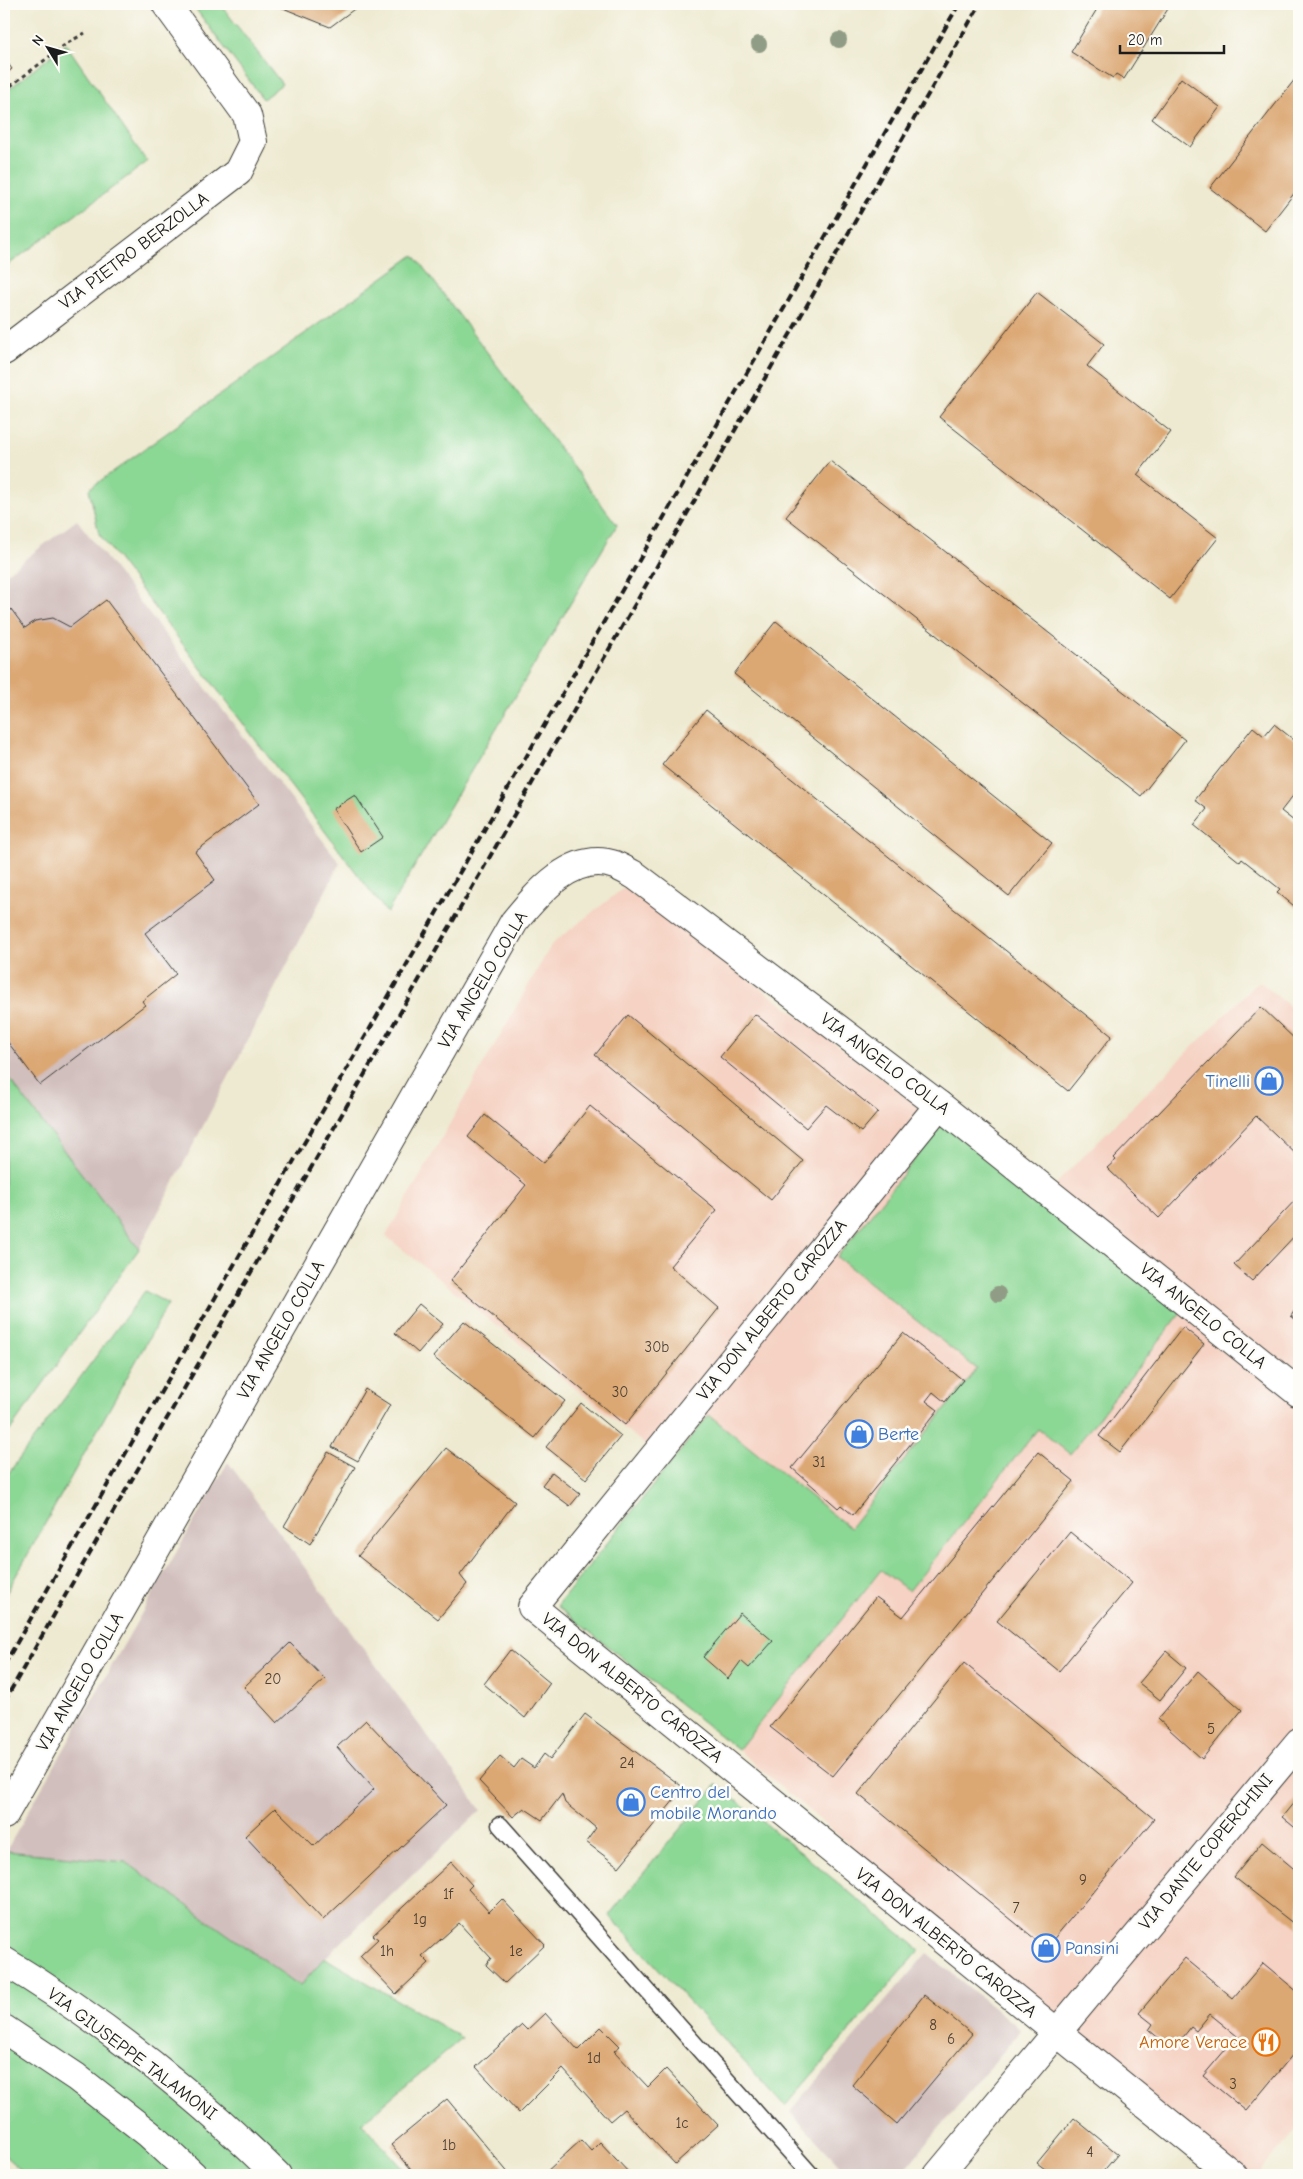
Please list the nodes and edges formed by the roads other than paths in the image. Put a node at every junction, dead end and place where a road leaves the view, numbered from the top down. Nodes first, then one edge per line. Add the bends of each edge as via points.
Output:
1 (166, 4) edge
2 (4, 351) edge
3 (939, 1105) junction
4 (1299, 1393) edge
5 (1299, 1742) edge
6 (4, 1816) edge
7 (500, 1825) dead end
8 (14, 1967) edge
9 (4, 2029) edge
10 (1056, 2032) junction
11 (193, 2175) edge
12 (277, 2175) edge
13 (811, 2175) edge
14 (938, 2175) edge
15 (1233, 2175) edge

1 - 2 main road, VIA PIETRO BERZOLLA via 247,115 253,142 238,172
3 - 4 main road, VIA ANGELO COLLA
3 - 6 main road, VIA ANGELO COLLA via 636,876 614,864 596,862 575,867 553,879 514,922
3 - 10 main road, VIA DON ALBERTO CAROZZA via 532,1607
5 - 10 main road, VIA DANTE COPERCHINI
7 - 13 lane
8 - 12 main road, VIA GIUSEPPE TALAMONI via 105,2029 202,2104
9 - 11 main road via 76,2077 149,2134
10 - 14 main road
10 - 15 main road, VIA DON ALBERTO CAROZZA

